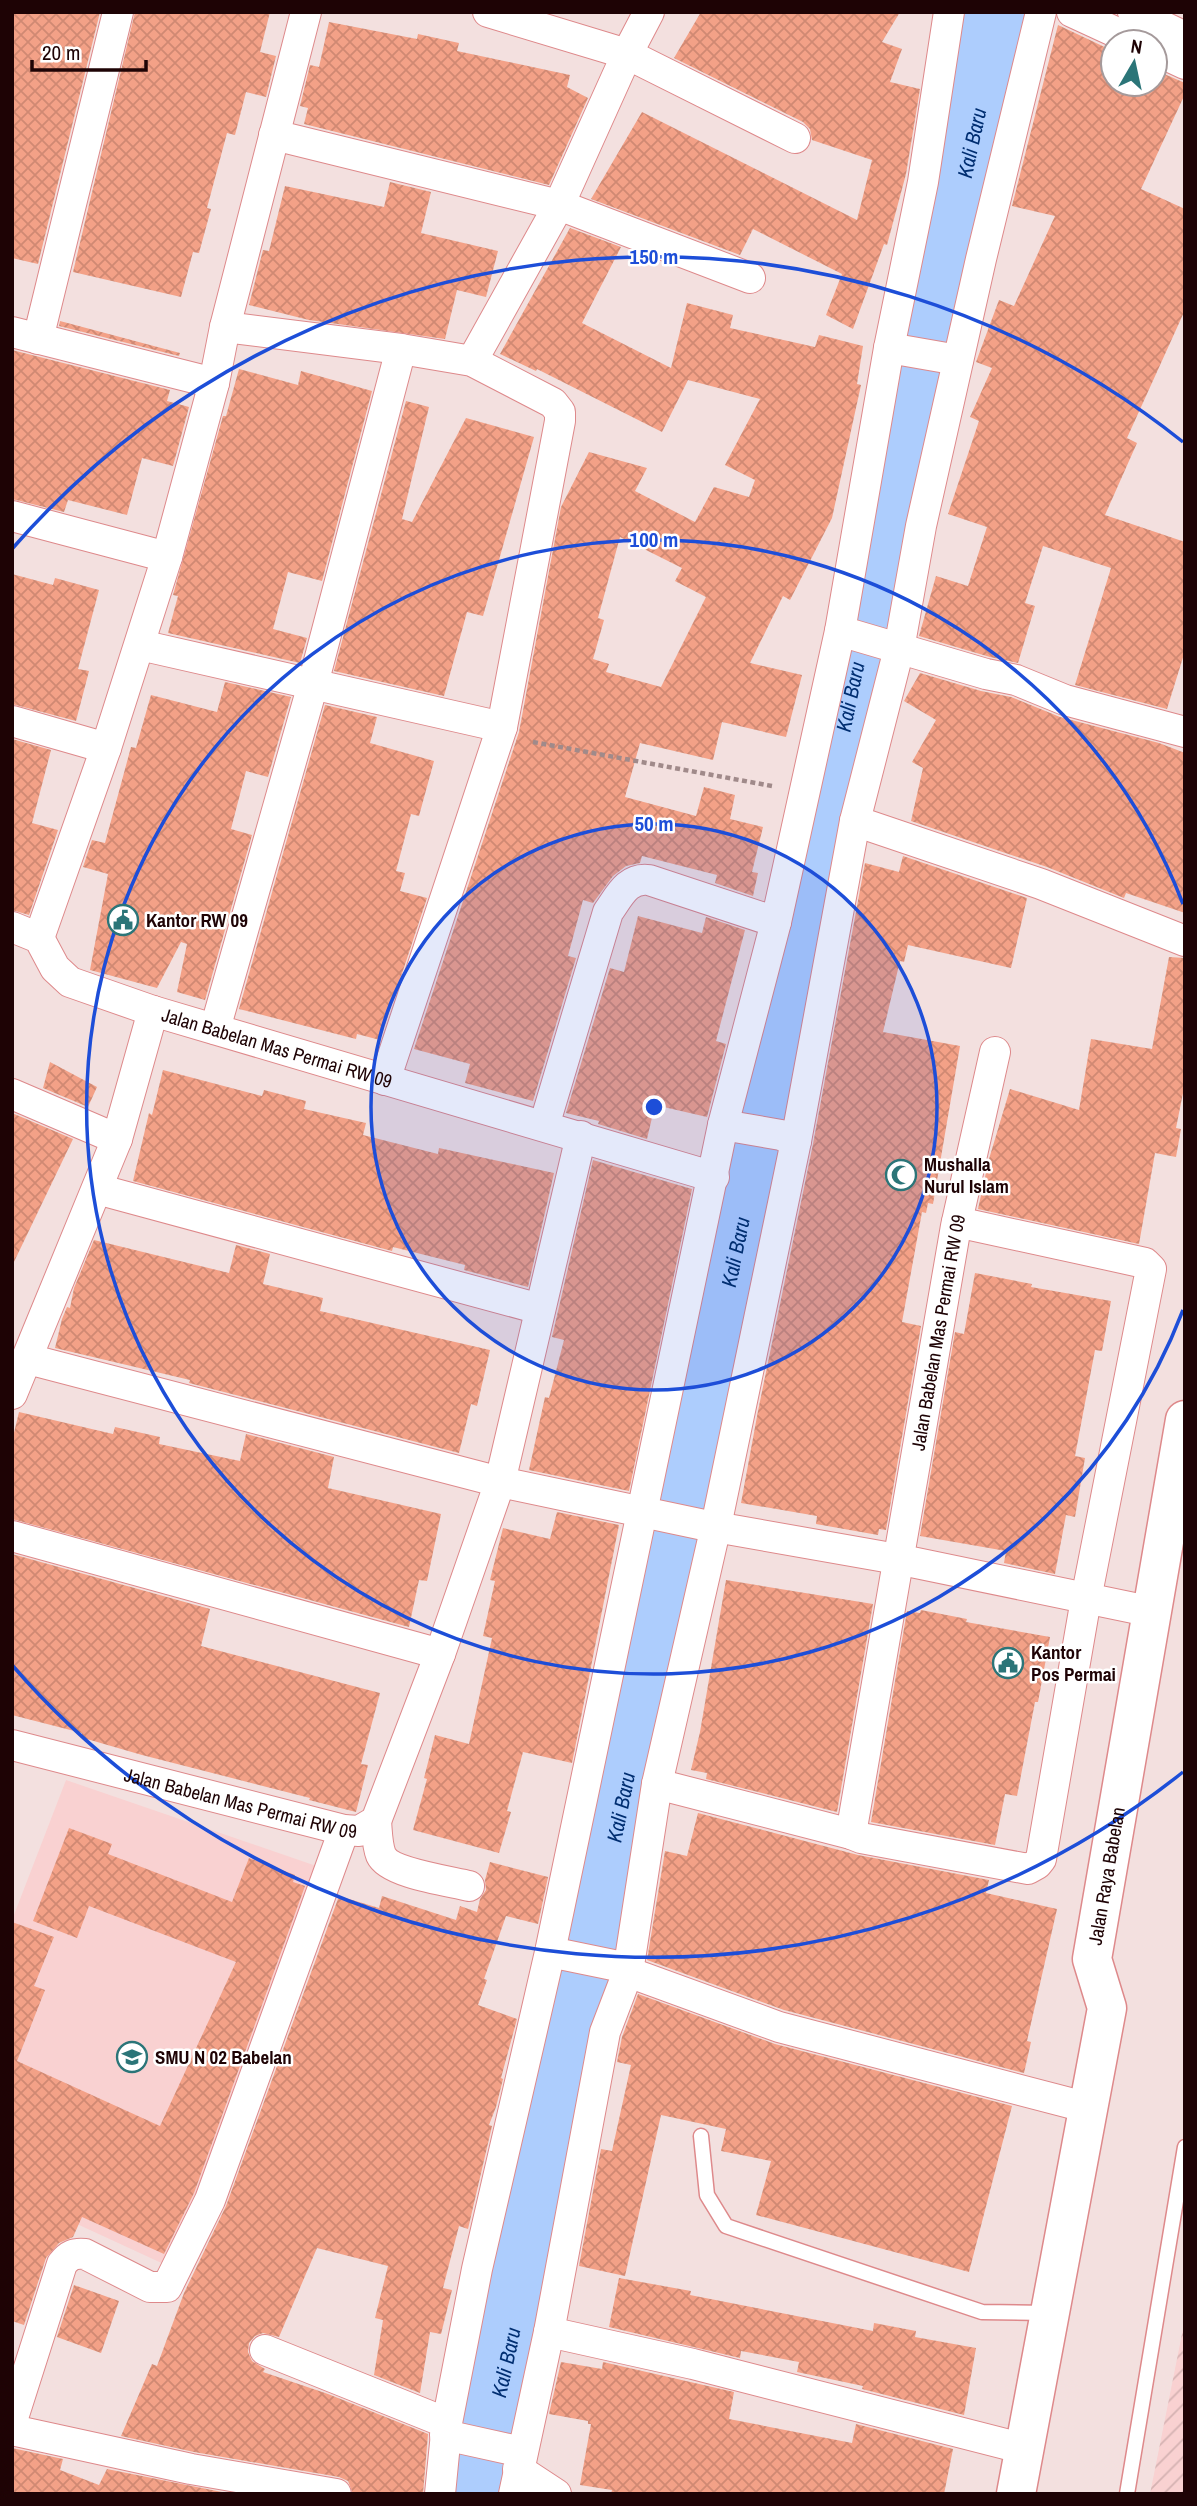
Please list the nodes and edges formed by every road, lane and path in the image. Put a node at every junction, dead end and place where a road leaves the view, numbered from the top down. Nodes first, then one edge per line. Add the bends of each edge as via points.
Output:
1 (118, 12) edge
2 (306, 12) edge
3 (488, 12) edge
4 (649, 12) edge
5 (949, 12) edge
6 (1041, 12) edge
7 (1072, 12) edge
8 (1133, 12) edge
9 (1107, 28) edge
10 (1185, 37) edge
11 (627, 54) junction
12 (1169, 57) edge
13 (1185, 64) edge
14 (274, 135) junction
15 (795, 138) dead end
16 (559, 205) junction
17 (750, 278) dead end
18 (225, 327) junction
19 (25, 336) edge
20 (894, 348) junction
21 (401, 349) junction
22 (951, 359) junction
23 (472, 361) junction
24 (214, 383) junction
25 (12, 516) edge
26 (167, 557) junction
27 (843, 632) junction
28 (140, 645) junction
29 (892, 647) junction
30 (313, 684) junction
31 (12, 721) edge
32 (501, 732) junction
33 (1185, 732) edge
34 (106, 748) junction
35 (804, 792) junction
36 (855, 821) junction
37 (776, 922) junction
38 (26, 933) edge
39 (1185, 941) edge
40 (153, 1011) junction
41 (215, 1029) junction
42 (995, 1052) dead end
43 (385, 1080) junction
44 (12, 1094) edge
45 (544, 1126) junction
46 (727, 1126) junction
47 (581, 1136) junction
48 (788, 1138) junction
49 (117, 1139) junction
50 (714, 1177) junction
51 (97, 1189) junction
52 (957, 1222) junction
53 (540, 1309) junction
54 (29, 1359) junction
55 (12, 1394) edge
56 (1185, 1420) edge
57 (500, 1482) junction
58 (647, 1514) junction
59 (710, 1526) junction
60 (12, 1536) edge
61 (897, 1559) junction
62 (1086, 1599) junction
63 (1153, 1612) junction
64 (440, 1654) junction
65 (12, 1745) edge
66 (657, 1784) junction
67 (376, 1821) junction
68 (344, 1830) junction
69 (851, 1834) junction
70 (469, 1886) dead end
71 (556, 1953) junction
72 (623, 1969) junction
73 (1089, 2108) junction
74 (701, 2136) dead end
75 (1185, 2147) edge
76 (1049, 2313) junction
77 (549, 2332) junction
78 (265, 2350) dead end
79 (12, 2421) edge
80 (12, 2430) edge
81 (449, 2432) junction
82 (1025, 2449) junction
83 (518, 2467) edge
84 (336, 2494) edge
85 (440, 2494) edge
86 (556, 2494) edge
87 (1016, 2494) edge
88 (1126, 2494) edge

1 - 19 street
2 - 14 street
3 - 11 street
4 - 11 street
5 - 20 street
6 - 22 street
7 - 9 street
8 - 10 street
11 - 15 street
11 - 16 street
12 - 13 street
14 - 16 street
14 - 18 street
16 - 17 street
16 - 23 street
18 - 21 street
18 - 24 street
19 - 24 street
20 - 22 street
20 - 27 street
21 - 23 street
21 - 30 street
22 - 29 street via 921,526
23 - 32 street via 553,404 560,416
24 - 26 street
25 - 26 street
26 - 28 street
27 - 29 street
27 - 35 street
28 - 30 street
28 - 34 street
29 - 33 street
29 - 36 street
30 - 32 street
30 - 41 street
31 - 34 street
32 - 35 path
32 - 43 street
34 - 38 street
35 - 37 street
36 - 39 street via 1041,884
36 - 48 street
37 - 45 street via 649,880 630,883 608,912
37 - 46 street
38 - 40 street via 70,982
40 - 41 street, Jalan Babelan Mas Permai RW 09
40 - 49 street, Jalan Babelan Mas Permai RW 09
41 - 43 street, Jalan Babelan Mas Permai RW 09
42 - 52 street
43 - 45 street, Jalan Babelan Mas Permai RW 09
44 - 49 street
45 - 47 street, Jalan Babelan Mas Permai RW 09
46 - 48 street
46 - 50 street
47 - 50 street, Jalan Babelan Mas Permai RW 09
47 - 53 street, Jalan Babelan Mas Permai RW 09
48 - 59 street
49 - 51 street, Jalan Babelan Mas Permai RW 09
50 - 58 street
51 - 53 street
51 - 54 street, Jalan Babelan Mas Permai RW 09
52 - 61 street, Jalan Babelan Mas Permai RW 09
52 - 62 street, Jalan Babelan Mas Permai RW 09 via 1144,1263 1151,1269
53 - 57 street, Jalan Babelan Mas Permai RW 09
54 - 55 street, Jalan Babelan Mas Permai RW 09
54 - 57 street
56 - 63 main road, Jalan Raya Babelan
57 - 58 street
57 - 64 street, Jalan Babelan Mas Permai RW 09
58 - 59 street
58 - 71 street
59 - 61 street
59 - 66 street
60 - 64 street
61 - 62 street
61 - 69 street, Jalan Babelan Mas Permai RW 09
62 - 63 street
62 - 69 street, Jalan Babelan Mas Permai RW 09 via 1037,1864 1028,1869
63 - 73 main road, Jalan Raya Babelan via 1092,1959 1107,2008
64 - 67 street, Jalan Babelan Mas Permai RW 09
65 - 68 street, Jalan Babelan Mas Permai RW 09
66 - 69 street
66 - 72 street
67 - 68 street, Jalan Babelan Mas Permai RW 09 via 359,1831
67 - 70 street via 380,1853 386,1863
68 - 79 street via 210,2200 167,2287 150,2287 85,2254 67,2257
71 - 72 street
71 - 81 street via 477,2269
72 - 73 street via 779,2027
72 - 77 street via 605,2032
73 - 76 main road, Jalan Raya Babelan
74 - 76 lane via 707,2196 726,2226 982,2312
75 - 88 lane
76 - 82 main road, Jalan Raya Babelan
77 - 82 street
77 - 83 street
78 - 81 street
80 - 84 street via 191,2469
81 - 83 street
81 - 85 street
82 - 87 main road, Jalan Raya Babelan
83 - 86 street

